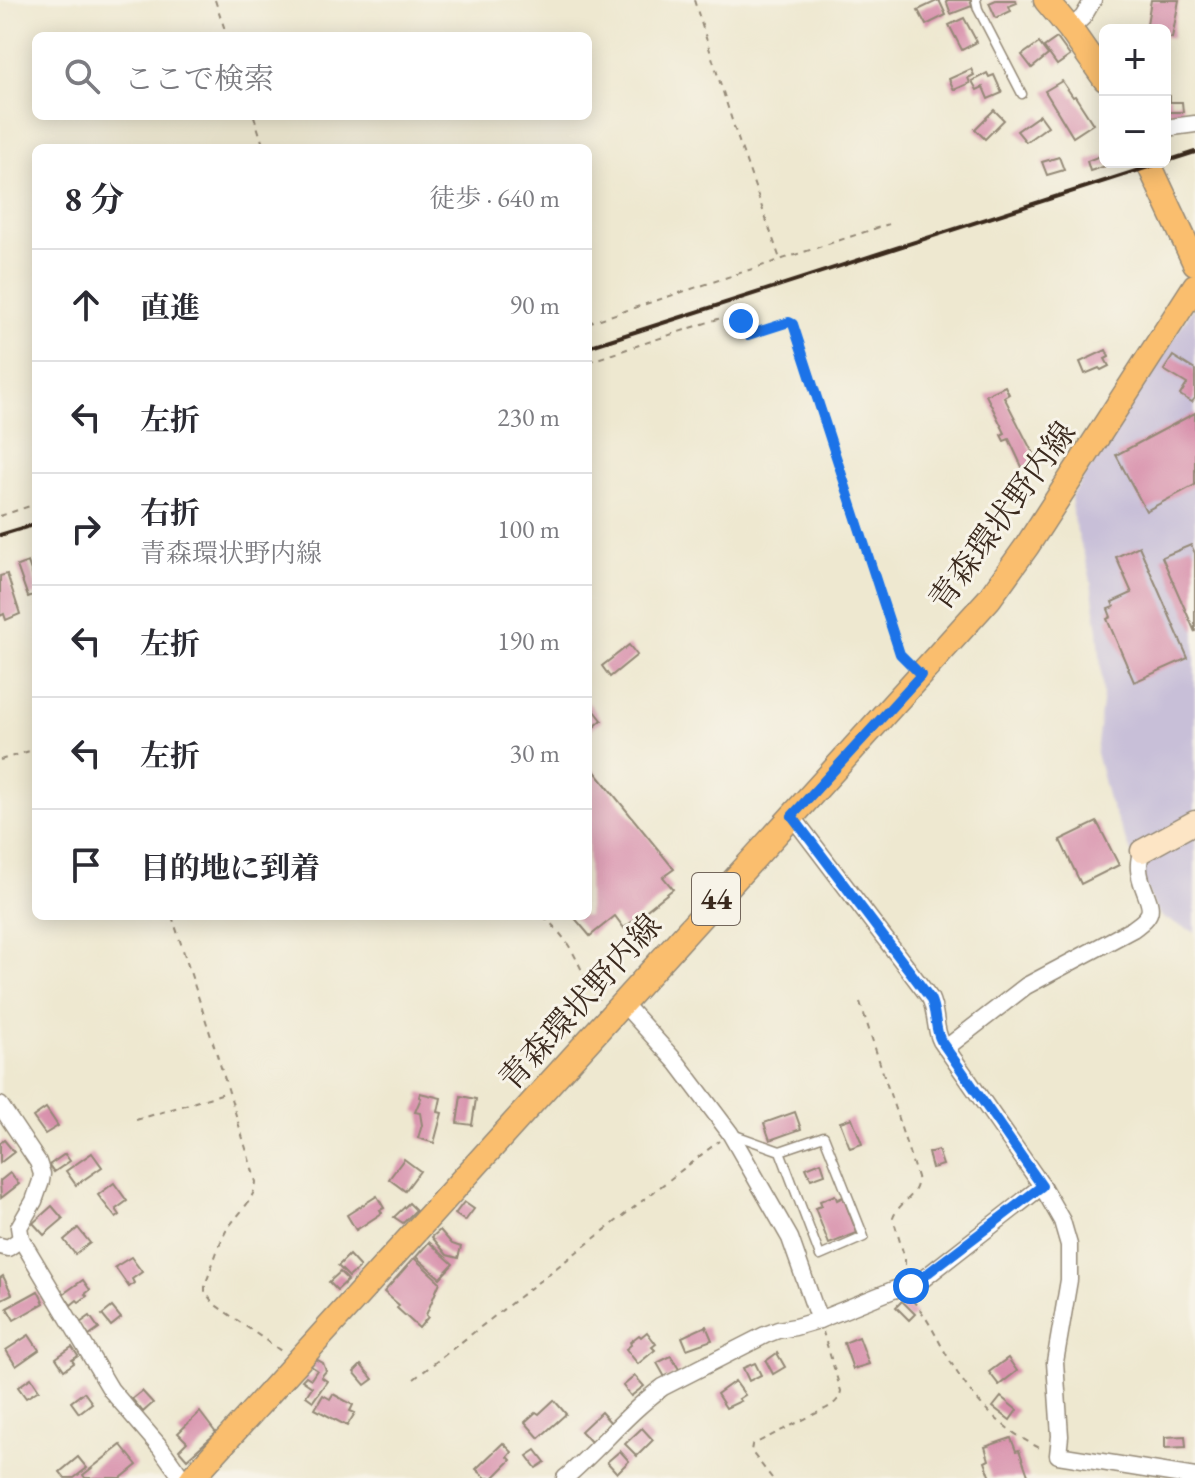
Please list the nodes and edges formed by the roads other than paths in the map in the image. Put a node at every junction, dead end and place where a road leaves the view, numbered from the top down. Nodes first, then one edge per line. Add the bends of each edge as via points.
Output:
1 (976, 0) edge
2 (1046, 0) edge
3 (1093, 0) edge
4 (1070, 29) junction
5 (1099, 70) edge
6 (1022, 94) dead end
7 (1195, 124) edge
8 (1171, 127) edge
9 (1151, 168) edge
10 (1195, 263) edge
11 (1195, 286) edge
12 (792, 816) junction
13 (1195, 822) edge
14 (1142, 851) joint
15 (618, 1008) junction
16 (946, 1048) junction
17 (0, 1105) edge
18 (730, 1133) junction
19 (780, 1151) junction
20 (1042, 1186) junction
21 (21, 1239) junction
22 (0, 1246) edge
23 (819, 1320) junction
24 (1195, 1477) edge
25 (182, 1478) edge
26 (192, 1478) edge
27 (565, 1478) edge

1 - 6 lane
2 - 4 main road
3 - 4 street
4 - 5 main road
7 - 8 street
9 - 10 main road
11 - 12 main road, 青森環状野内線 / 44 via 989,599
12 - 15 main road, 青森環状野内線 / 44
12 - 16 street via 930,998
13 - 14 street
14 - 16 street via 1138,875 1151,910 1148,916 1026,986
15 - 18 street via 678,1064
15 - 26 main road, 青森環状野内線 / 44
16 - 20 street
17 - 21 street via 42,1174 19,1227
18 - 19 lane
18 - 23 street via 790,1238
19 - 19 lane via 824,1136 864,1237 820,1256
20 - 23 street via 918,1283
20 - 24 street via 1069,1245 1069,1280 1055,1362 1058,1455
21 - 22 street via 8,1248
21 - 25 street via 111,1390
23 - 27 street via 765,1335 663,1387

